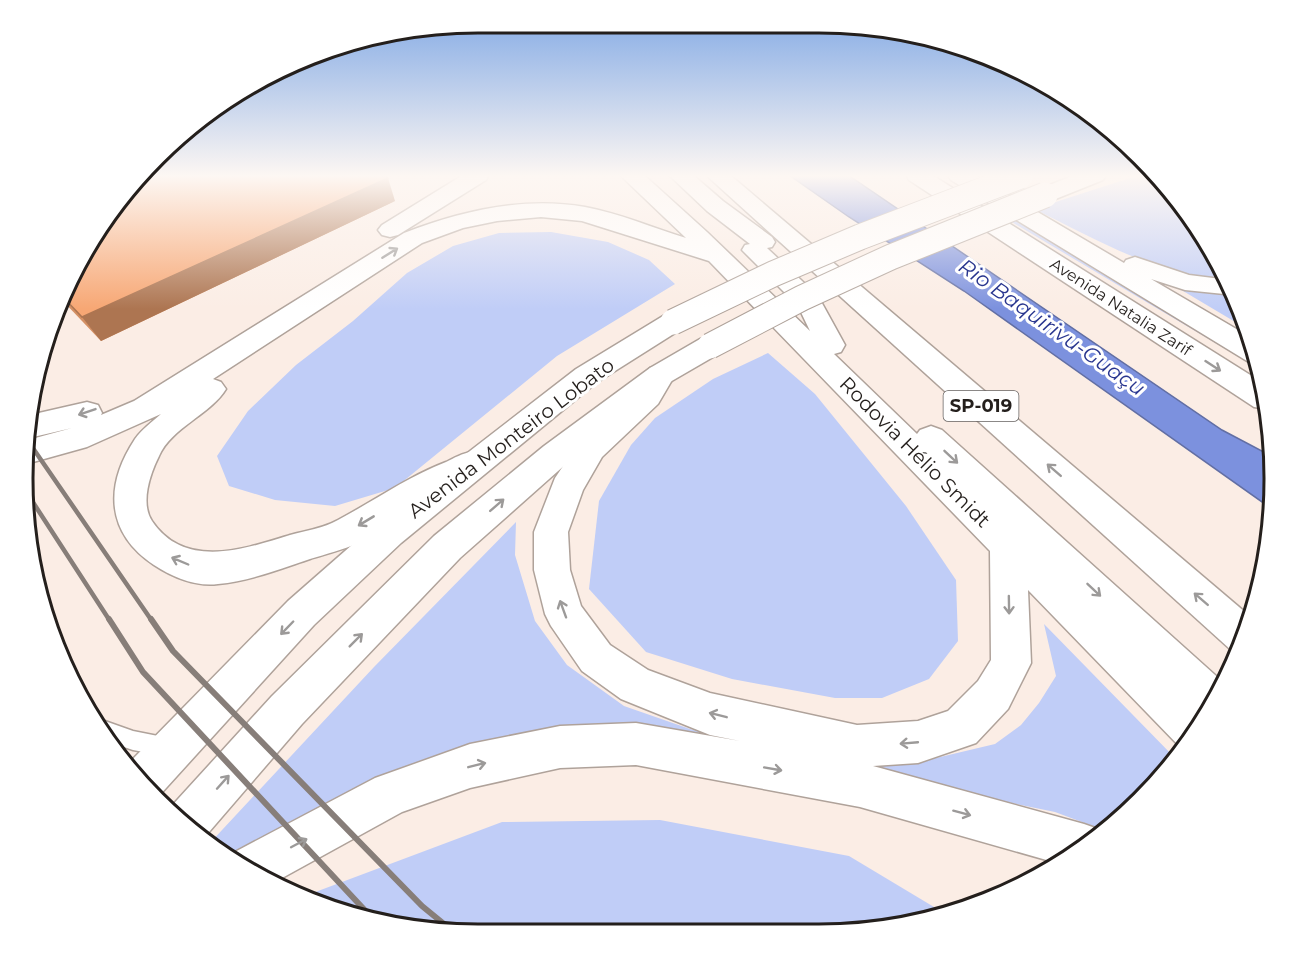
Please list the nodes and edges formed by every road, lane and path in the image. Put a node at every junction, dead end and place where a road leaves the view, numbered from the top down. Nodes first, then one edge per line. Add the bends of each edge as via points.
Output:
1 (407, 220) edge
2 (466, 220) edge
3 (603, 220) edge
4 (679, 220) edge
5 (700, 220) edge
6 (726, 220) edge
7 (734, 220) edge
8 (750, 220) edge
9 (910, 220) edge
10 (984, 220) edge
11 (986, 220) edge
12 (1031, 220) edge
13 (1048, 230) junction
14 (718, 256) junction
15 (340, 285) junction
16 (1220, 287) edge
17 (890, 327) junction
18 (831, 345) junction
19 (1244, 346) edge
20 (660, 375) junction
21 (1255, 393) edge
22 (36, 425) edge
23 (34, 450) edge
24 (472, 464) junction
25 (1008, 546) junction
26 (1237, 630) edge
27 (1207, 695) edge
28 (1189, 726) edge
29 (115, 736) edge
30 (175, 746) junction
31 (147, 776) edge
32 (191, 818) edge
33 (1072, 845) edge
34 (258, 865) edge

1 -> 22 main road via 140,388 94,410
15 -> 2 main road via 413,238
3 -> 14 main road
4 - 14 main road, Rodovia Hélio Smidt
5 - 18 main road, Rodovia Hélio Smidt / SP-019
6 - 18 main road via 809,302
7 - 17 main road via 822,297
8 - 17 main road, SP-019
9 - 24 main road, Avenida Monteiro Lobato, bridge via 784,269 673,322 586,376
10 - 20 main road, Avenida Monteiro Lobato, bridge via 802,298
11 -> 21 main road, Avenida Natalia Zarif
12 - 13 main road, Avenida Natalia Zarif
13 - 16 main road via 1157,274
13 - 19 main road, Avenida Natalia Zarif
14 - 25 main road, Rodovia Hélio Smidt
15 - 23 main road via 145,409 76,439
24 -> 15 main road via 430,482 346,534 216,569 181,564 150,544 136,527 130,509 133,477 147,446 180,413
26 -> 17 main road, SP-019
18 -> 27 main road, Rodovia Hélio Smidt / SP-019
25 -> 20 main road via 1011,663 993,695 961,728 918,742 857,746 710,714 635,685 596,657 564,614 552,570 550,532 567,487 591,449 647,397
32 -> 20 main road, Avenida Monteiro Lobato via 287,710 447,548 555,455
24 -> 30 main road, Avenida Monteiro Lobato via 388,532 302,613
25 - 28 main road, Rodovia Hélio Smidt
29 - 30 lane via 144,744
30 - 31 main road, Avenida Monteiro Lobato
34 -> 33 main road via 391,794 470,766 560,747 636,744 860,785

